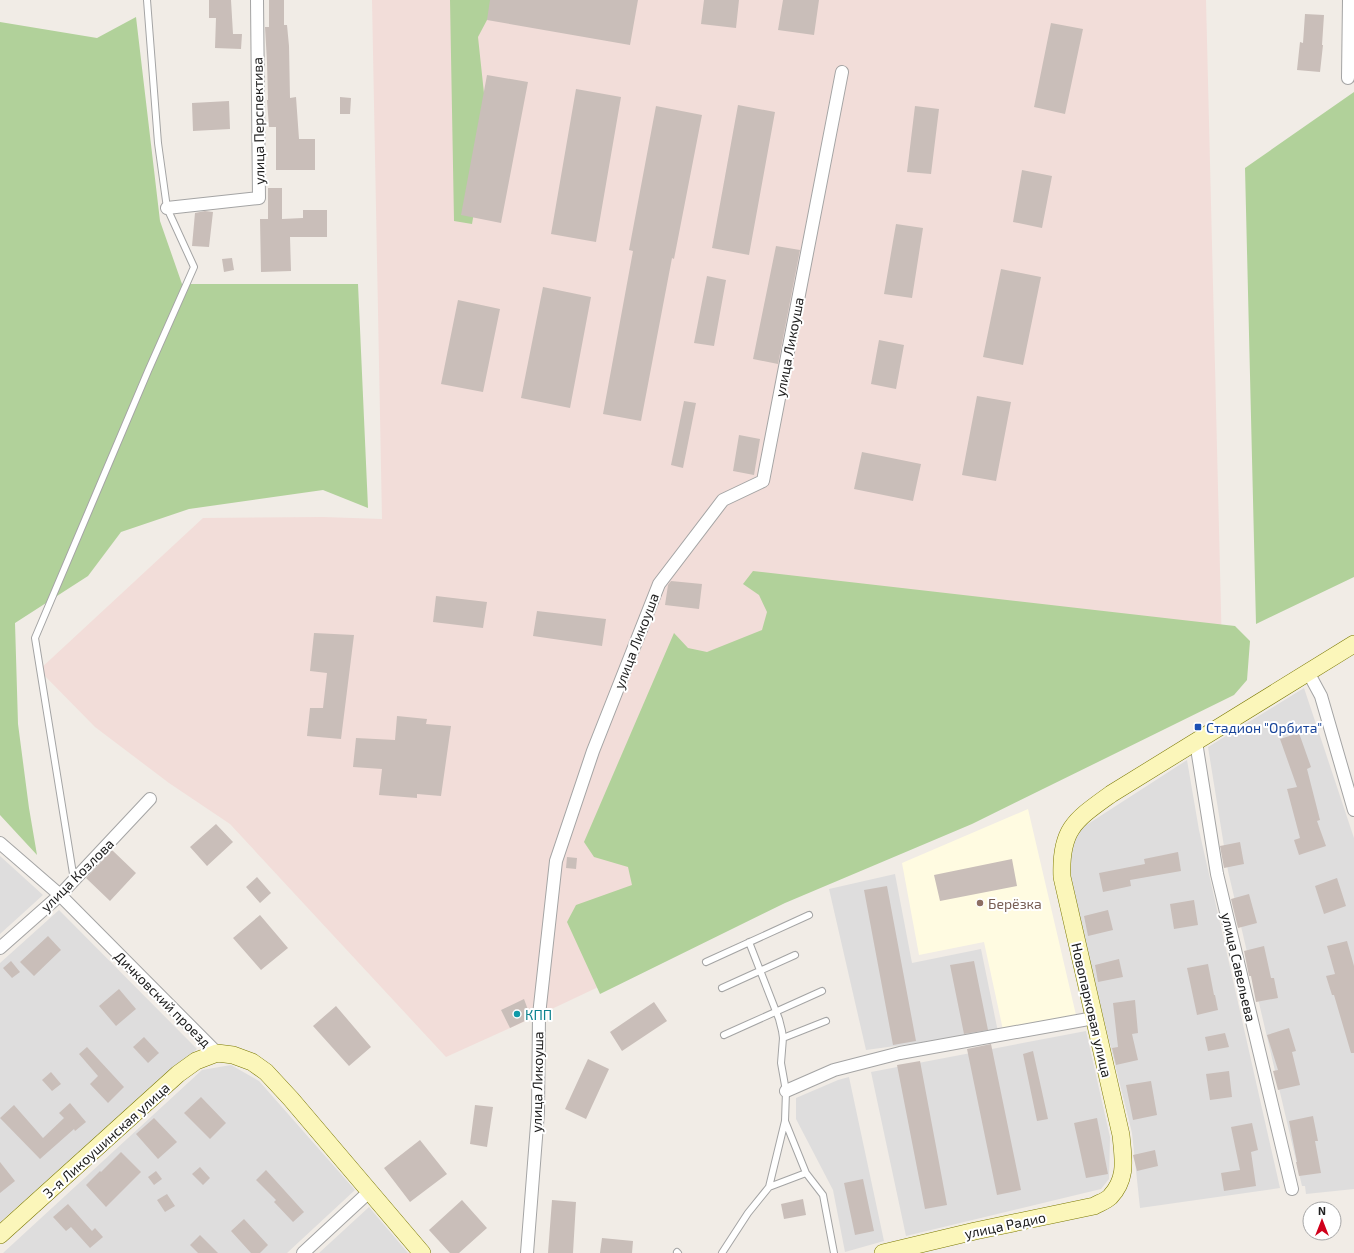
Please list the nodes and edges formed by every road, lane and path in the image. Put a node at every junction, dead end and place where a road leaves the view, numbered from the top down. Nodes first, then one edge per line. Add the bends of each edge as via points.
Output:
1 (147, 0) edge
2 (257, 0) edge
3 (1349, 0) edge
4 (842, 72) dead end
5 (1348, 78) dead end
6 (167, 208) junction
7 (1354, 644) edge
8 (1308, 672) junction
9 (1196, 742) junction
10 (150, 799) dead end
11 (1354, 810) edge
12 (0, 843) edge
13 (74, 880) junction
14 (60, 895) junction
15 (809, 915) dead end
16 (749, 942) junction
17 (0, 948) edge
18 (795, 955) dead end
19 (706, 962) dead end
20 (761, 971) junction
21 (722, 988) dead end
22 (822, 991) dead end
23 (776, 1011) junction
24 (1094, 1018) junction
25 (826, 1021) dead end
26 (724, 1035) dead end
27 (783, 1038) junction
28 (217, 1054) junction
29 (786, 1090) junction
30 (784, 1121) junction
31 (806, 1173) junction
32 (1119, 1184) joint
33 (769, 1187) junction
34 (1292, 1189) dead end
35 (370, 1191) junction
36 (0, 1236) edge
37 (893, 1252) edge
38 (303, 1253) edge
39 (422, 1253) edge
40 (527, 1253) edge
41 (722, 1253) edge
42 (834, 1253) edge

1 - 6 lane via 158,143
2 - 6 street, улица Перспектива via 259,198
3 - 5 street
4 - 40 street, улица Ликоуша via 763,480 723,500 659,584 593,751 556,861 539,1015 538,1112
6 - 13 lane via 194,267 35,638
7 - 8 street
8 - 9 street
8 - 11 street via 1321,696
9 - 24 street, Новопарковая улица via 1111,794 1079,819 1066,836 1061,859 1062,877
9 - 34 street, улица Савельева via 1217,874
10 - 13 street, улица Козлова
12 - 14 street, Дичковский проезд
13 - 14 street, улица Козлова
14 - 17 street, улица Козлова
14 - 28 street, Дичковский проезд
15 - 16 lane
16 - 19 lane
16 - 20 lane
18 - 20 lane
20 - 21 lane
20 - 23 lane
22 - 23 lane
23 - 26 lane
23 - 27 lane
24 - 29 street via 900,1053 834,1070
24 - 32 street, Новопарковая улица via 1121,1135 1124,1168
25 - 27 lane
27 - 29 lane via 781,1063
28 - 35 street, Дичковский проезд via 234,1055 252,1062 266,1072
28 - 36 street, 3-я Ликоушинская улица via 196,1060 178,1074
29 - 30 lane
30 - 31 lane
30 - 33 lane
31 - 33 lane
31 - 42 lane via 823,1195
32 - 37 street, улица Радио via 1109,1198 1094,1206
33 - 41 lane via 748,1213
35 - 38 street
35 - 39 street, Дичковский проезд

